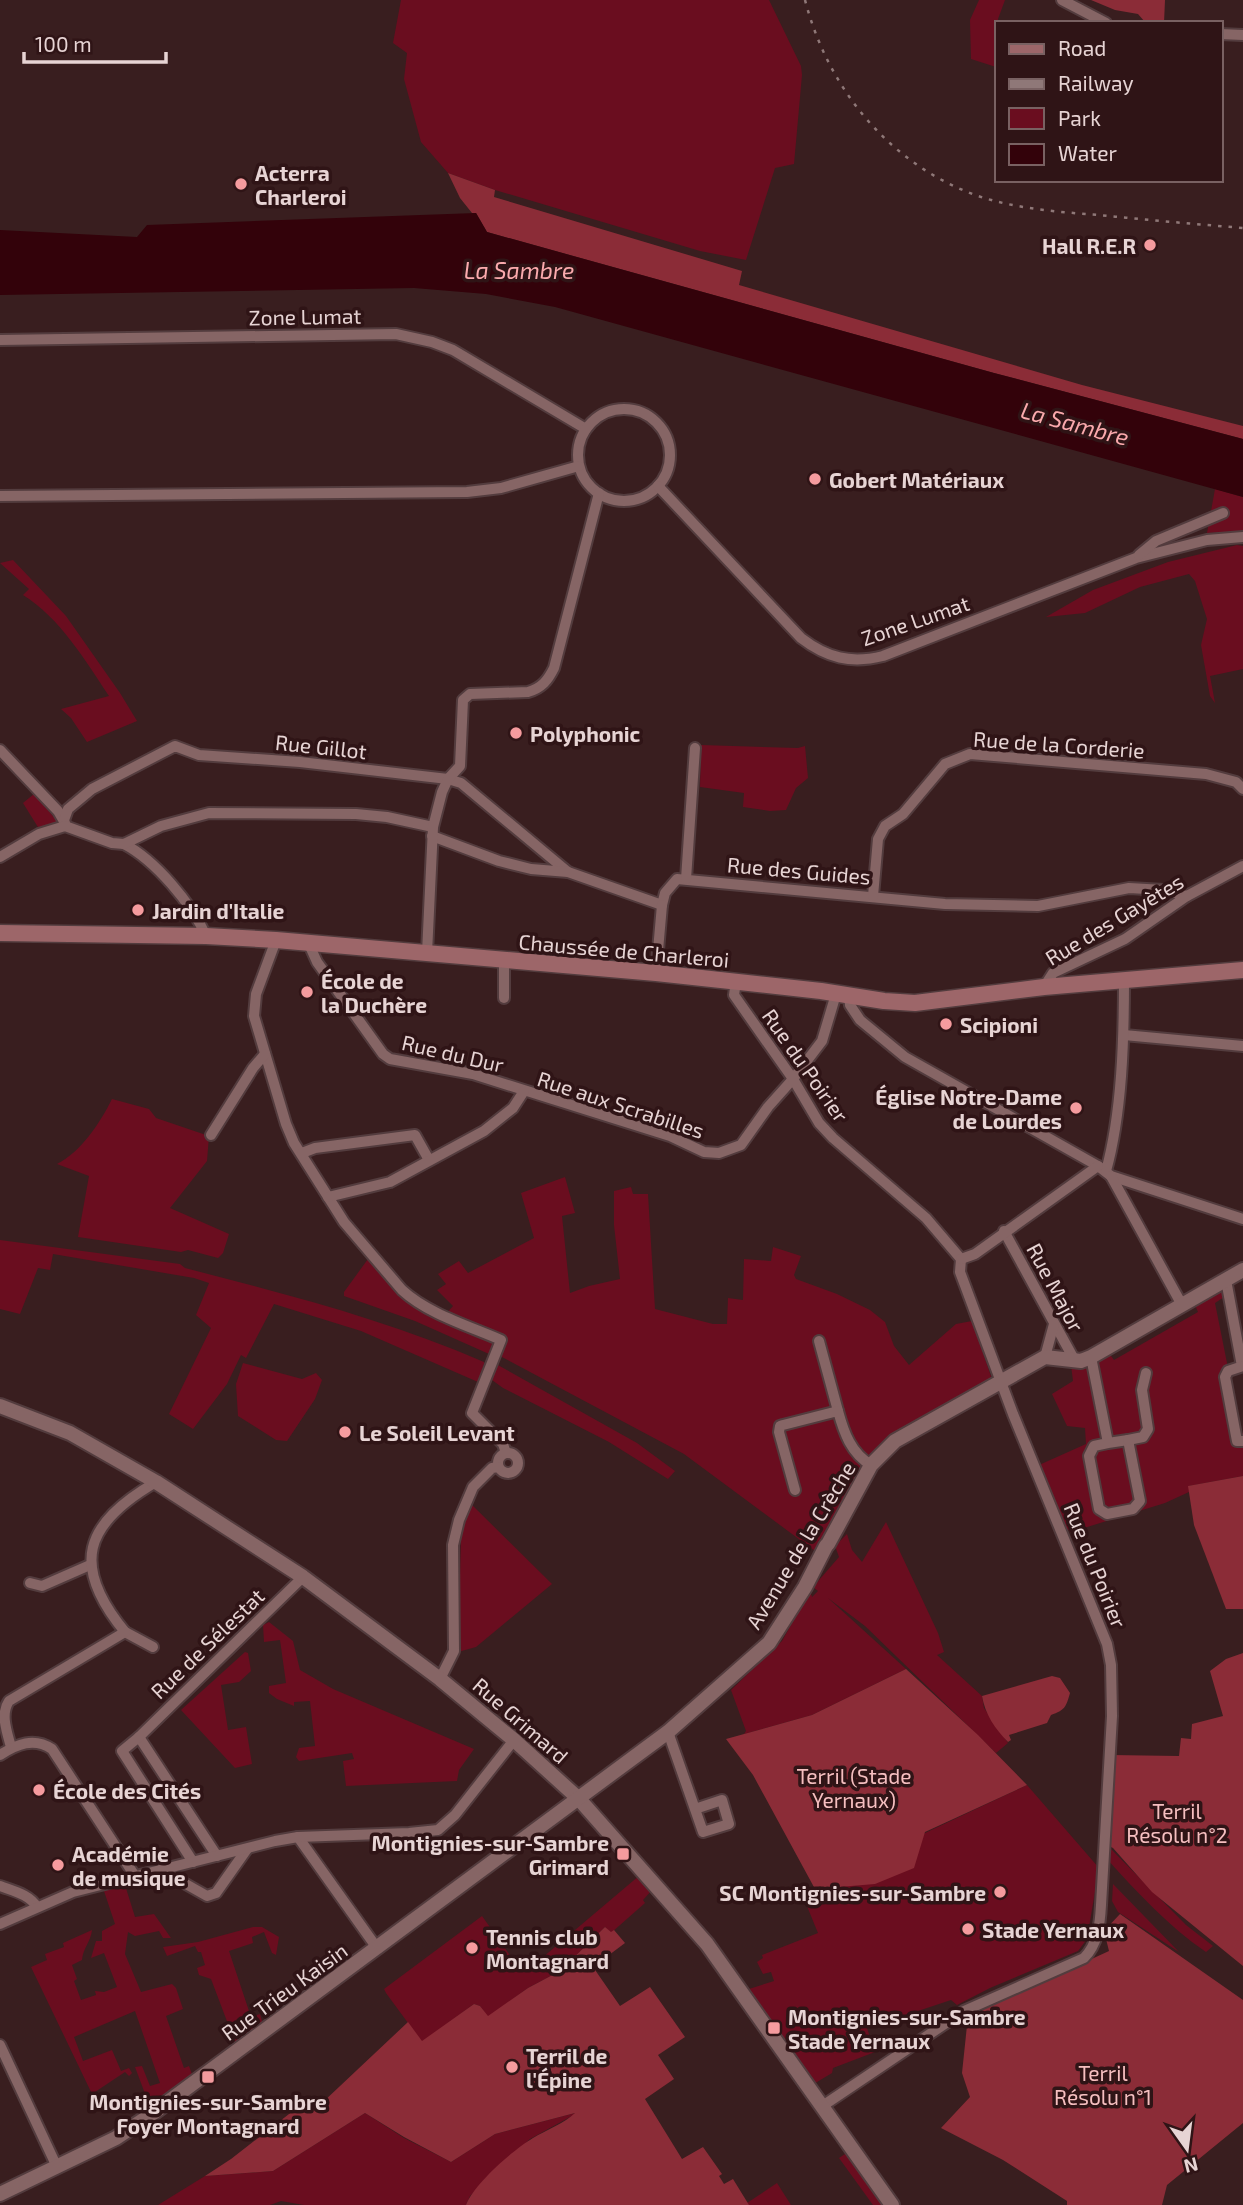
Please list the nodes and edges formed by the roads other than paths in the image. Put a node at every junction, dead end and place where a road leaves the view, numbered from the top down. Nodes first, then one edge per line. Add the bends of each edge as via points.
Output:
1 (1062, 0) edge
2 (1101, 21) edge
3 (1222, 34) edge
4 (1243, 35) edge
5 (0, 340) edge
6 (586, 429) junction
7 (579, 466) junction
8 (658, 486) junction
9 (599, 493) junction
10 (0, 496) edge
11 (1223, 513) dead end
12 (1243, 537) edge
13 (1136, 558) junction
14 (695, 748) dead end
15 (0, 750) edge
16 (447, 779) junction
17 (1243, 789) edge
18 (64, 823) junction
19 (433, 831) junction
20 (124, 844) junction
21 (0, 857) edge
22 (1243, 866) edge
23 (568, 872) junction
24 (687, 879) junction
25 (873, 896) junction
26 (1187, 896) junction
27 (662, 905) junction
28 (0, 933) edge
29 (206, 936) junction
30 (276, 940) junction
31 (308, 942) junction
32 (427, 953) junction
33 (504, 960) junction
34 (1243, 970) edge
35 (656, 973) junction
36 (1124, 980) junction
37 (736, 981) junction
38 (1044, 987) junction
39 (843, 995) junction
40 (504, 998) dead end
41 (1124, 1035) junction
42 (1243, 1046) edge
43 (265, 1054) junction
44 (793, 1079) junction
45 (524, 1091) junction
46 (211, 1135) dead end
47 (302, 1153) junction
48 (429, 1160) junction
49 (1105, 1171) junction
50 (328, 1197) junction
51 (1243, 1219) edge
52 (1004, 1231) junction
53 (961, 1259) junction
54 (1243, 1270) edge
55 (1226, 1280) junction
56 (1182, 1305) junction
57 (1054, 1324) junction
58 (819, 1341) dead end
59 (1045, 1357) junction
60 (1091, 1357) junction
61 (1074, 1361) junction
62 (1243, 1366) edge
63 (1146, 1373) dead end
64 (1001, 1380) junction
65 (0, 1406) edge
66 (838, 1411) junction
67 (1128, 1440) junction
68 (1243, 1441) edge
69 (1108, 1443) junction
70 (506, 1453) junction
71 (871, 1465) junction
72 (498, 1467) junction
73 (156, 1482) junction
74 (795, 1490) dead end
75 (90, 1565) junction
76 (303, 1577) junction
77 (30, 1583) dead end
78 (125, 1632) junction
79 (153, 1647) dead end
80 (440, 1679) junction
81 (668, 1732) junction
82 (139, 1737) junction
83 (514, 1740) junction
84 (11, 1747) junction
85 (0, 1755) edge
86 (579, 1800) junction
87 (695, 1809) dead end
88 (298, 1837) junction
89 (247, 1849) junction
90 (217, 1856) junction
91 (193, 1862) junction
92 (161, 1870) junction
93 (135, 1875) junction
94 (0, 1886) edge
95 (37, 1907) junction
96 (0, 1924) edge
97 (377, 1948) junction
98 (0, 2045) edge
99 (821, 2107) junction
100 (57, 2167) junction
101 (0, 2194) edge
102 (891, 2205) edge

1 - 2 street
3 - 4 street
5 - 6 street, Zone Lumat via 405,335 453,350
6 - 7 street via 578,449
6 - 8 street via 597,417 614,410 628,408 652,417 667,438 670,453 669,467
7 - 9 street
7 - 10 street via 500,488 467,492
8 - 9 street via 636,499 614,500
8 - 13 street, Zone Lumat via 801,638 827,655 846,660 883,656
9 - 16 street via 554,668 536,690 470,694 463,700 460,765
11 - 13 street via 1156,541
12 - 13 street, Zone Lumat via 1207,540
14 - 24 street
15 - 18 street
16 - 18 street, Rue Gillot via 199,755 175,746 92,789 68,809
16 - 19 street
16 - 23 street, Rue Gillot via 461,783
17 - 25 street, Rue de la Corderie via 1236,782 1206,774 970,754 945,764 903,814 885,826 878,839
18 - 20 street
18 - 21 street
19 - 20 street via 387,817 356,814 209,813 161,826
19 - 23 street via 499,861
19 - 32 street
20 - 29 street via 140,852 176,891 198,916
22 - 26 street, Rue des Gayètes
23 - 27 street
24 - 25 street, Rue des Guides
24 - 27 street via 677,879
25 - 26 street, Rue des Guides via 945,904 1038,906 1129,888
26 - 38 street, Rue des Gayètes via 1125,939 1053,973
27 - 35 street
28 - 29 main road, Chaussée de Charleroi
29 - 30 main road, Chaussée de Charleroi
30 - 31 main road, Chaussée de Charleroi
30 - 43 street via 256,994 254,1016
31 - 32 main road, Chaussée de Charleroi
31 - 45 street, Rue du Dur via 317,962 390,1059 473,1074
32 - 33 main road, Chaussée de Charleroi
33 - 35 main road, Chaussée de Charleroi
33 - 40 street
34 - 36 main road, Chaussée de Charleroi
35 - 37 main road, Chaussée de Charleroi
36 - 38 main road, Chaussée de Charleroi
36 - 41 street
37 - 39 main road, Chaussée de Charleroi
37 - 44 street, Rue du Poirier via 734,995
38 - 39 main road, Chaussée de Charleroi via 915,1003
39 - 44 street, Rue aux Scrabilles via 822,1041
39 - 49 street via 860,1020 905,1057
41 - 42 street
41 - 49 street via 1112,1149
43 - 46 street
43 - 47 street via 286,1124
44 - 45 street, Rue aux Scrabilles via 741,1145 711,1154 670,1136
44 - 53 street, Rue du Poirier via 833,1138 926,1218
45 - 48 street, Rue aux Scrabilles via 513,1108 484,1131
47 - 48 street via 415,1135
47 - 50 street
48 - 50 street, Rue aux Scrabilles via 390,1182
49 - 51 street
49 - 52 street
49 - 56 street
50 - 70 street via 409,1297 501,1340 472,1413 503,1444
52 - 53 street
52 - 57 street, Rue Major
53 - 64 street, Rue du Poirier via 960,1272
54 - 55 street
55 - 56 street
55 - 62 street
56 - 60 street
57 - 59 street
57 - 61 street, Rue Major
58 - 66 street
59 - 61 street
59 - 64 street, Avenue de la Crèche
60 - 61 street
60 - 69 street
62 - 68 street via 1228,1371 1225,1377 1237,1441
63 - 67 street via 1142,1390 1149,1430 1143,1437
64 - 71 street, Avenue de la Crèche via 895,1441
64 - 99 street, Rue du Poirier via 1110,1656 1110,1755 1097,1934 1084,1958 964,2011
65 - 73 street, Rue Grimard via 70,1433
66 - 71 street via 846,1438
66 - 74 street via 780,1426
67 - 69 street
67 - 69 street via 1140,1501 1133,1509 1107,1514 1100,1509 1089,1455 1094,1446
70 - 72 street via 499,1457
70 - 72 street via 516,1458 517,1468 509,1474
71 - 81 street, Avenue de la Crèche via 769,1643
72 - 80 street via 473,1488 459,1520 453,1545 454,1651
73 - 75 street via 111,1514
73 - 76 street, Rue Grimard
75 - 77 street via 42,1586
75 - 78 street via 103,1603
76 - 80 street, Rue Grimard
76 - 82 street, Rue de Sélestat
78 - 79 street
78 - 84 street via 3,1707
80 - 83 street, Rue Grimard
81 - 86 street, Avenue de la Crèche
81 - 87 street
82 - 90 street
82 - 91 street, Rue de Sélestat via 122,1751
83 - 86 street, Rue Grimard
83 - 88 street via 438,1830
84 - 85 street
84 - 93 street via 30,1742 52,1749
86 - 97 street, Rue Trieu Kaisin
86 - 99 street, Rue Grimard via 707,1944
88 - 89 street
88 - 97 street
89 - 90 street
89 - 92 street via 216,1893 207,1896
90 - 91 street
91 - 92 street
92 - 93 street
93 - 95 street
94 - 95 street via 32,1900
95 - 96 street
97 - 100 street, Rue Trieu Kaisin via 130,2129
98 - 100 street
99 - 102 street, Rue Grimard
100 - 101 street, Rue Trieu Kaisin

